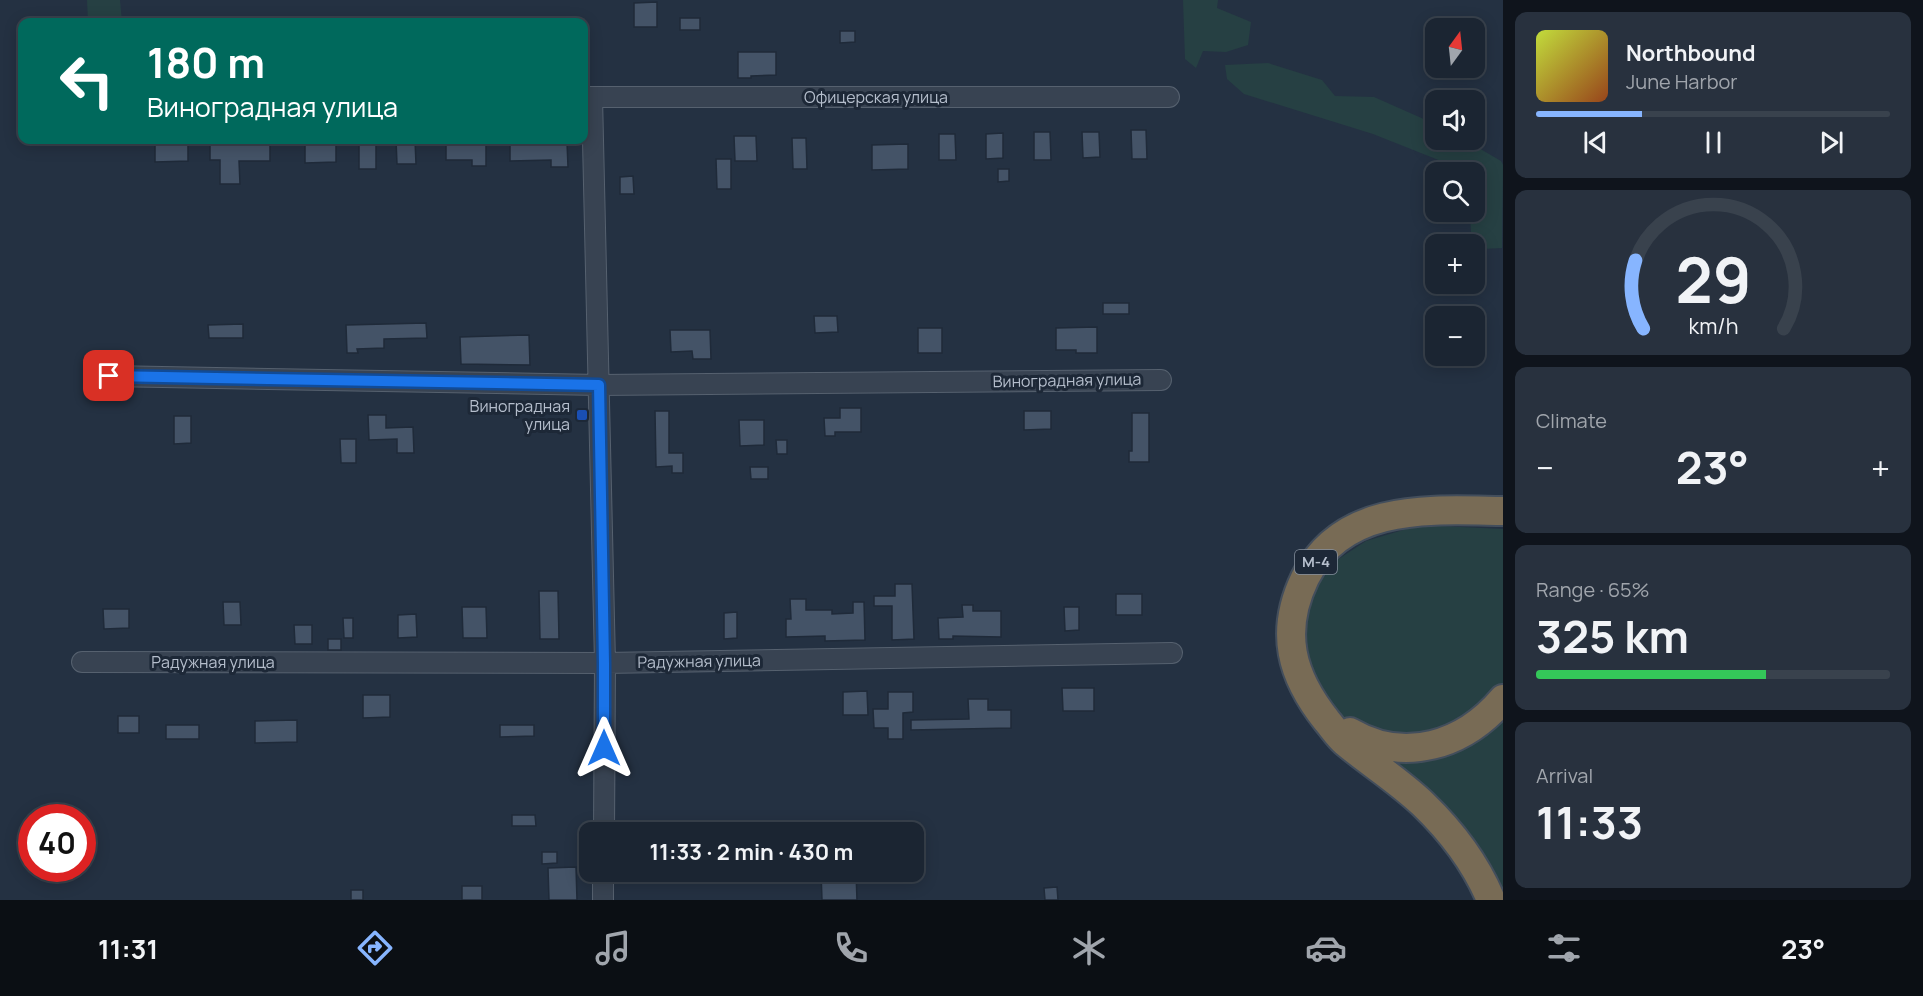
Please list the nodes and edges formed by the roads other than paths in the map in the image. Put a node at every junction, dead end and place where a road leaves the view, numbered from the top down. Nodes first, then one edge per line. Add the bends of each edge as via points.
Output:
1 (588, 97) edge
2 (1169, 98) dead end
3 (109, 376) dead end
4 (1161, 380) dead end
5 (599, 385) junction
6 (1503, 511) edge
7 (1172, 653) dead end
8 (82, 662) dead end
9 (604, 663) junction
10 (1503, 699) edge
11 (1325, 718) junction
12 (604, 822) edge
13 (603, 882) edge
14 (603, 900) edge
15 (1491, 900) edge

1 - 2 street, Офицерская улица
1 - 5 street
3 - 5 street, Виноградная улица
4 - 5 street, Виноградная улица
5 - 9 street
6 - 11 highway, М-4 via 1406,512 1381,517 1357,527 1323,552 1300,589 1291,629 1296,670 1305,691
7 - 9 street, Радужная улица
8 - 9 street, Радужная улица
9 - 12 street
10 - 11 highway, М-4 via 1472,729 1440,743 1406,749 1383,747 1359,738
11 - 15 highway, М-4 via 1343,740 1422,804 1450,833
13 - 14 street

